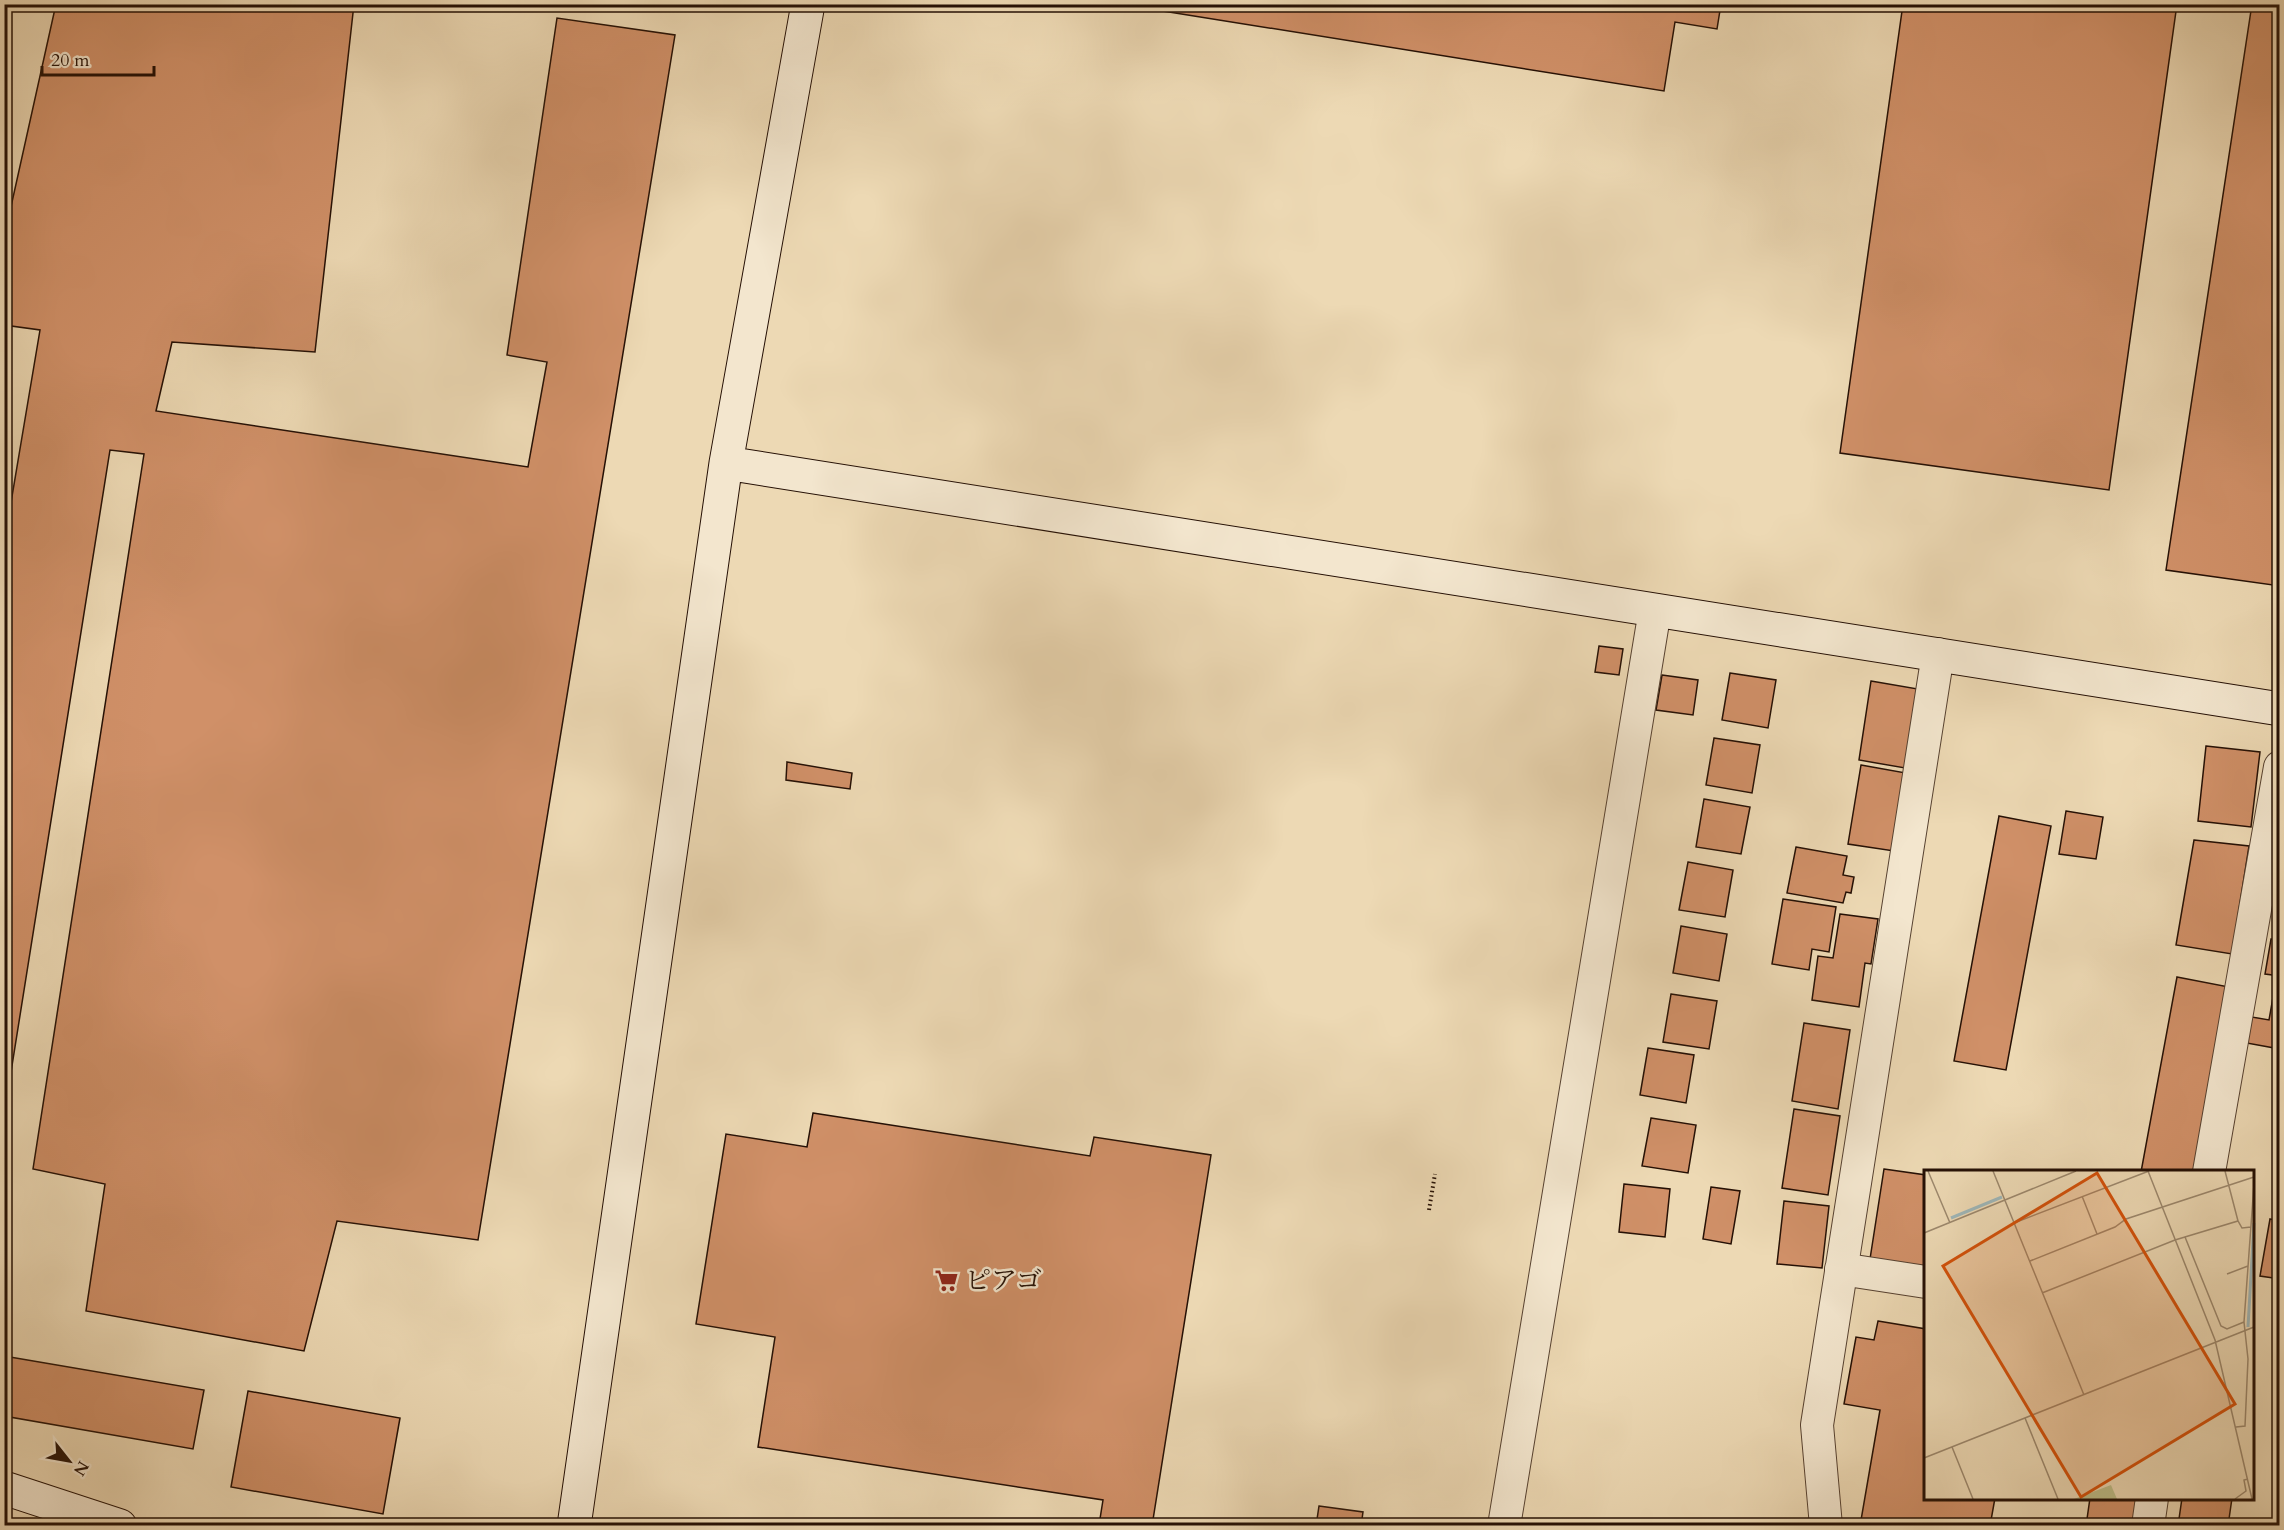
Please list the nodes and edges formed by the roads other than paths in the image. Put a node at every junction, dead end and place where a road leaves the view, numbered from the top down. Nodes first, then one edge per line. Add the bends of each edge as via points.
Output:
1 (808, 4) edge
2 (726, 464) junction
3 (1655, 610) junction
4 (1938, 654) junction
5 (2280, 709) edge
6 (2280, 767) edge
7 (2209, 1170) edge
8 (1841, 1269) junction
9 (1924, 1282) edge
10 (4, 1488) edge
11 (2152, 1500) edge
12 (120, 1526) edge
13 (574, 1526) edge
14 (1504, 1526) edge
15 (1826, 1526) edge
16 (2148, 1526) edge

1 - 2 street
2 - 3 street
2 - 13 street
3 - 4 street
3 - 14 street
4 - 5 street
4 - 8 street
6 - 7 street
8 - 9 street
8 - 15 street via 1817,1425
10 - 12 street
11 - 16 street

